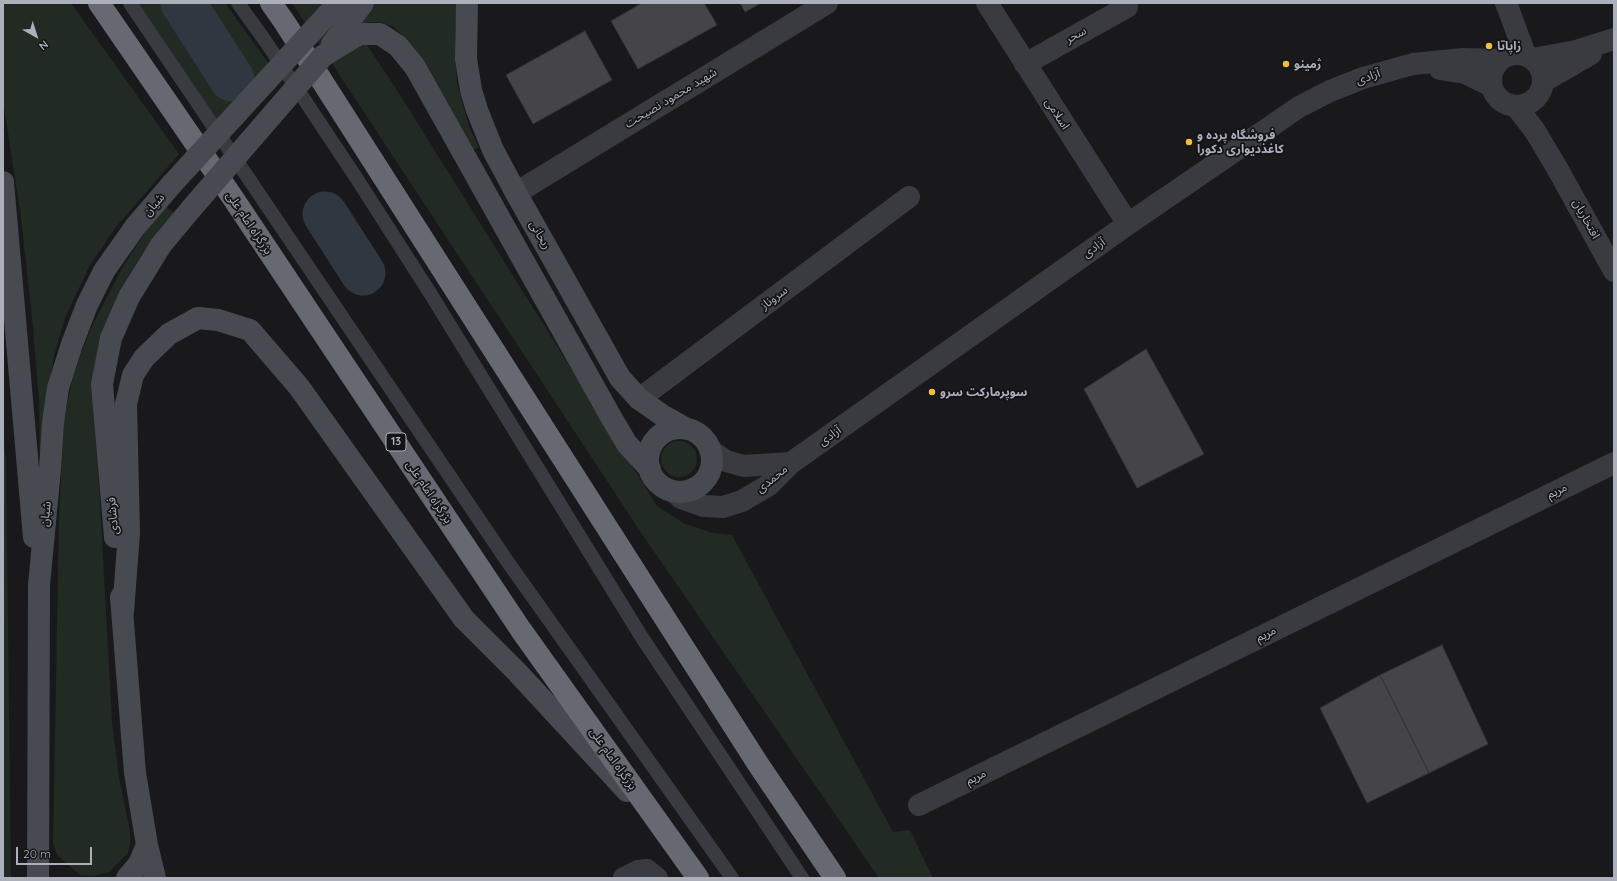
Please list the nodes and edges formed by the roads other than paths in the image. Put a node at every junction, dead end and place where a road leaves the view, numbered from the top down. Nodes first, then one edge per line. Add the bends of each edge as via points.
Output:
1 (99, 3) edge
2 (130, 3) edge
3 (238, 3) edge
4 (271, 3) edge
5 (338, 3) edge
6 (363, 3) edge
7 (467, 3) edge
8 (827, 3) edge
9 (987, 3) edge
10 (1506, 3) edge
11 (1127, 7) dead end
12 (1614, 40) edge
13 (323, 56) junction
14 (1529, 56) junction
15 (1499, 60) junction
16 (1025, 64) junction
17 (1413, 64) junction
18 (1490, 84) junction
19 (1541, 88) junction
20 (1516, 106) junction
21 (1557, 168) junction
22 (3, 182) edge
23 (516, 193) junction
24 (909, 198) dead end
25 (1128, 224) junction
26 (1614, 271) edge
27 (640, 399) junction
28 (687, 429) junction
29 (710, 450) junction
30 (791, 463) junction
31 (1614, 463) edge
32 (650, 469) junction
33 (673, 491) junction
34 (38, 585) junction
35 (123, 612) junction
36 (919, 805) dead end
37 (664, 831) junction
38 (147, 845) junction
39 (41, 872) edge
40 (652, 874) edge
41 (128, 878) edge
42 (155, 878) edge
43 (624, 878) edge
44 (698, 878) edge
45 (732, 878) edge
46 (802, 878) edge
47 (835, 878) edge

1 - 37 highway, بزرگراه امام علی / 13 via 235,201 521,630
2 - 45 lane via 505,558
3 - 46 lane via 430,293 641,636
4 - 47 highway via 754,757
5 - 34 main road, شیان, bridge via 172,184 104,271 87,305 58,388
6 - 13 main road
7 - 23 main road, ریحانی via 466,59 471,90 493,150
8 - 23 street, شهید محمود نصیحت
9 - 16 street, اسلامی
10 - 14 street
11 - 16 street, سحر
12 - 14 street via 1576,51
12 - 19 street via 1578,60
13 - 32 main road via 359,34 380,34 398,46 415,67 611,417 627,444
13 - 35 main road, فرشادی, bridge via 162,244 129,297 111,338 102,384
14 - 15 street via 1516,53
14 - 19 street via 1540,65
15 - 17 street, آزادی
15 - 18 street via 1493,67
16 - 25 street, اسلامی
17 - 18 street, آزادی via 1465,73
17 - 25 street, آزادی via 1362,78 1299,107
18 - 20 street via 1500,100
19 - 20 street via 1532,102
19 - 21 street, افتخاریان via 1545,128
20 - 21 street, افتخاریان
21 - 26 street, افتخاریان
22 - 34 main road
23 - 27 main road, ریحانی via 620,378
24 - 27 street, سروناز
25 - 30 street, آزادی
27 - 28 main road, ریحانی
28 - 29 main road via 702,437
28 - 32 main road via 665,431 657,438 648,458
29 - 30 street, محمدی via 726,461 744,466
29 - 33 main road via 712,460 706,478 692,490
30 - 33 street, محمدی via 768,485 742,501 722,507 704,506 681,498
31 - 36 street, مریم
32 - 33 main road via 658,483
34 - 39 main road, شیان
35 - 37 main road via 129,533 126,404 133,375 144,358 169,334 198,318 218,320 250,330 299,386 464,619 517,672
35 - 38 main road, فرشادی via 135,773
37 - 44 highway, بزرگراه امام علی / 13
38 - 41 main road via 139,864
38 - 42 main road, فرشادی
40 - 43 street via 638,871

